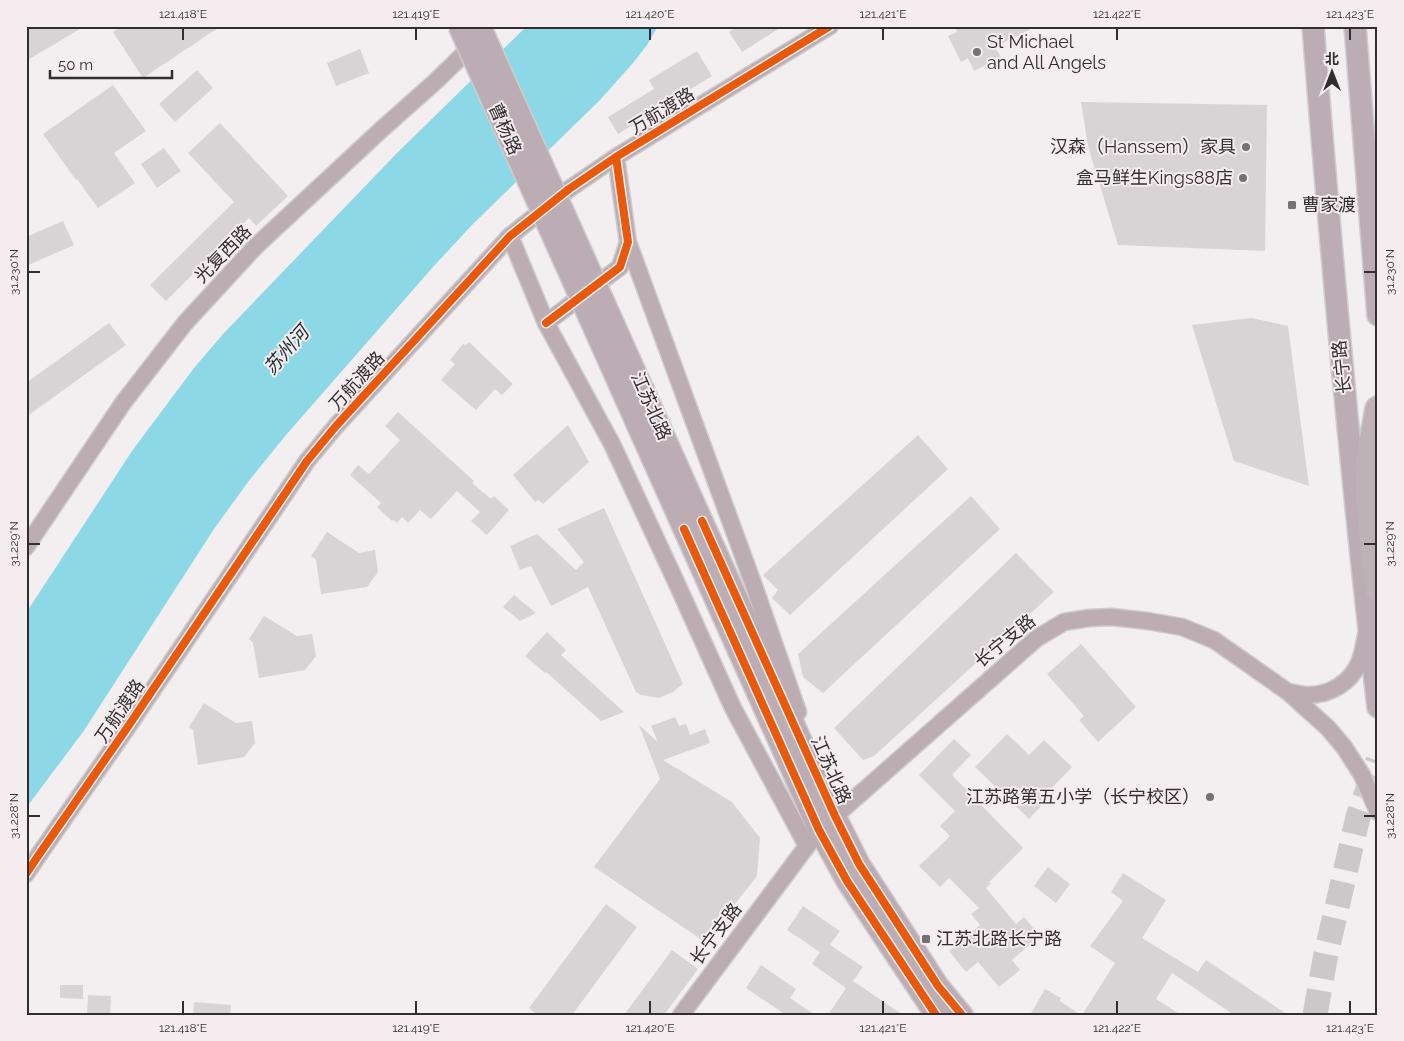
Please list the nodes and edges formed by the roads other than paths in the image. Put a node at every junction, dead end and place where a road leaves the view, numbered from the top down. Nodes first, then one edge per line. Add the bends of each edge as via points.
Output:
1 (459, 26) edge
2 (480, 26) edge
3 (491, 26) edge
4 (830, 26) edge
5 (1313, 26) edge
6 (1355, 26) edge
7 (616, 157) junction
8 (559, 225) junction
9 (510, 236) junction
10 (628, 242) junction
11 (1378, 315) edge
12 (546, 324) junction
13 (1378, 409) edge
14 (26, 547) edge
15 (1378, 589) edge
16 (1368, 627) junction
17 (1288, 692) junction
18 (1378, 707) edge
19 (812, 753) dead end
20 (1378, 812) edge
21 (820, 831) junction
22 (26, 874) edge
23 (681, 1015) edge
24 (936, 1015) edge
25 (962, 1015) edge

1 - 8 main road, 曹杨路, bridge
2 - 8 main road, 曹杨路, bridge
3 - 14 street, 光复西路 via 436,81 255,247 185,323 123,402
4 - 7 street, 万航渡路
5 - 16 main road, 长宁路
6 - 11 main road
7 - 9 street, 万航渡路
7 - 10 street
8 - 21 main road, 江苏北路, bridge via 693,525
9 - 12 street
9 - 22 street, 万航渡路 via 307,461
10 - 12 street via 620,267
10 - 19 street
12 - 21 street via 612,444 733,708
13 - 15 highway via 1368,463 1369,508
16 - 17 street via 1359,663 1348,679 1324,692 1308,695
16 - 18 main road, 长宁路
17 - 20 street, 长宁支路 via 1344,746 1362,775
17 - 21 street, 长宁支路 via 1214,640 1182,627 1112,617 1064,622 1036,638
21 - 23 street, 长宁支路
21 - 24 main road, 江苏北路 via 847,880
21 - 25 main road, 江苏北路 via 859,864 938,986

